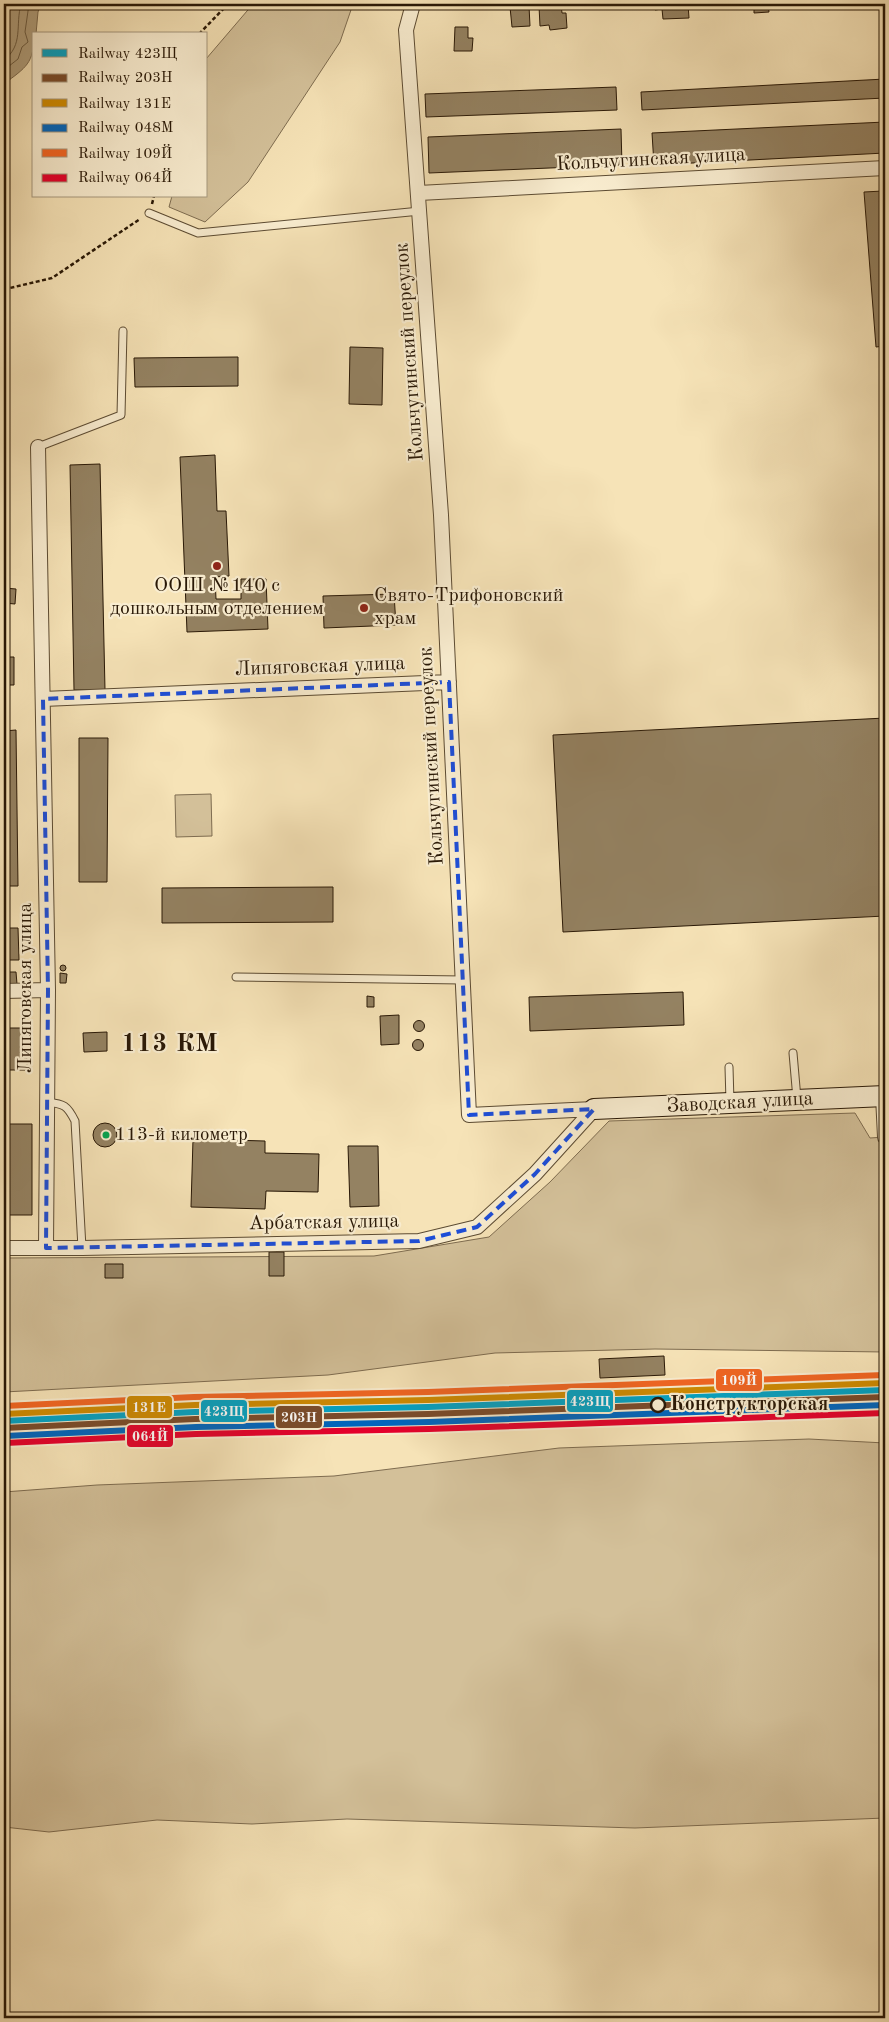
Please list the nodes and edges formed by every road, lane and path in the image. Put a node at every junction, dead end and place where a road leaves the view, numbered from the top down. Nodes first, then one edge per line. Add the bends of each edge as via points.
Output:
1 (228, 4) edge
2 (413, 4) edge
3 (201, 32) edge
4 (885, 168) edge
5 (419, 193) junction
6 (154, 198) edge
7 (420, 210) junction
8 (150, 213) junction
9 (4, 287) edge
10 (122, 331) dead end
11 (38, 447) joint
12 (449, 682) junction
13 (42, 699) junction
14 (236, 978) dead end
15 (463, 980) junction
16 (48, 990) junction
17 (4, 991) edge
18 (793, 1053) dead end
19 (728, 1067) dead end
20 (884, 1096) edge
21 (797, 1100) junction
22 (46, 1102) junction
23 (730, 1103) junction
24 (594, 1109) junction
25 (885, 1137) edge
26 (4, 1248) edge
27 (46, 1248) junction
28 (82, 1248) junction

1 - 3 path
2 - 5 street, Кольчугинский переулок via 406,30
4 - 5 street, Кольчугинская улица
5 - 7 street, Кольчугинский переулок
6 - 8 path
7 - 8 lane via 198,232
7 - 12 street, Кольчугинский переулок
8 - 9 path via 52,278
10 - 11 lane via 121,416
11 - 13 street, Липяговская улица
12 - 13 street, Липяговская улица
12 - 15 street, Кольчугинский переулок
13 - 16 street, Липяговская улица
14 - 15 lane
15 - 24 street, Кольчугинский переулок via 469,1115
16 - 17 street
16 - 22 street, Липяговская улица
18 - 21 lane
19 - 23 lane
20 - 21 street, Заводская улица
20 - 25 street
21 - 23 street, Заводская улица
22 - 27 street, Липяговская улица
22 - 28 lane via 62,1104 69,1109 75,1122
23 - 24 street, Заводская улица
24 - 28 street, Арбатская улица via 534,1174 477,1227 419,1241
26 - 27 street, Арбатская улица
27 - 28 street, Арбатская улица

